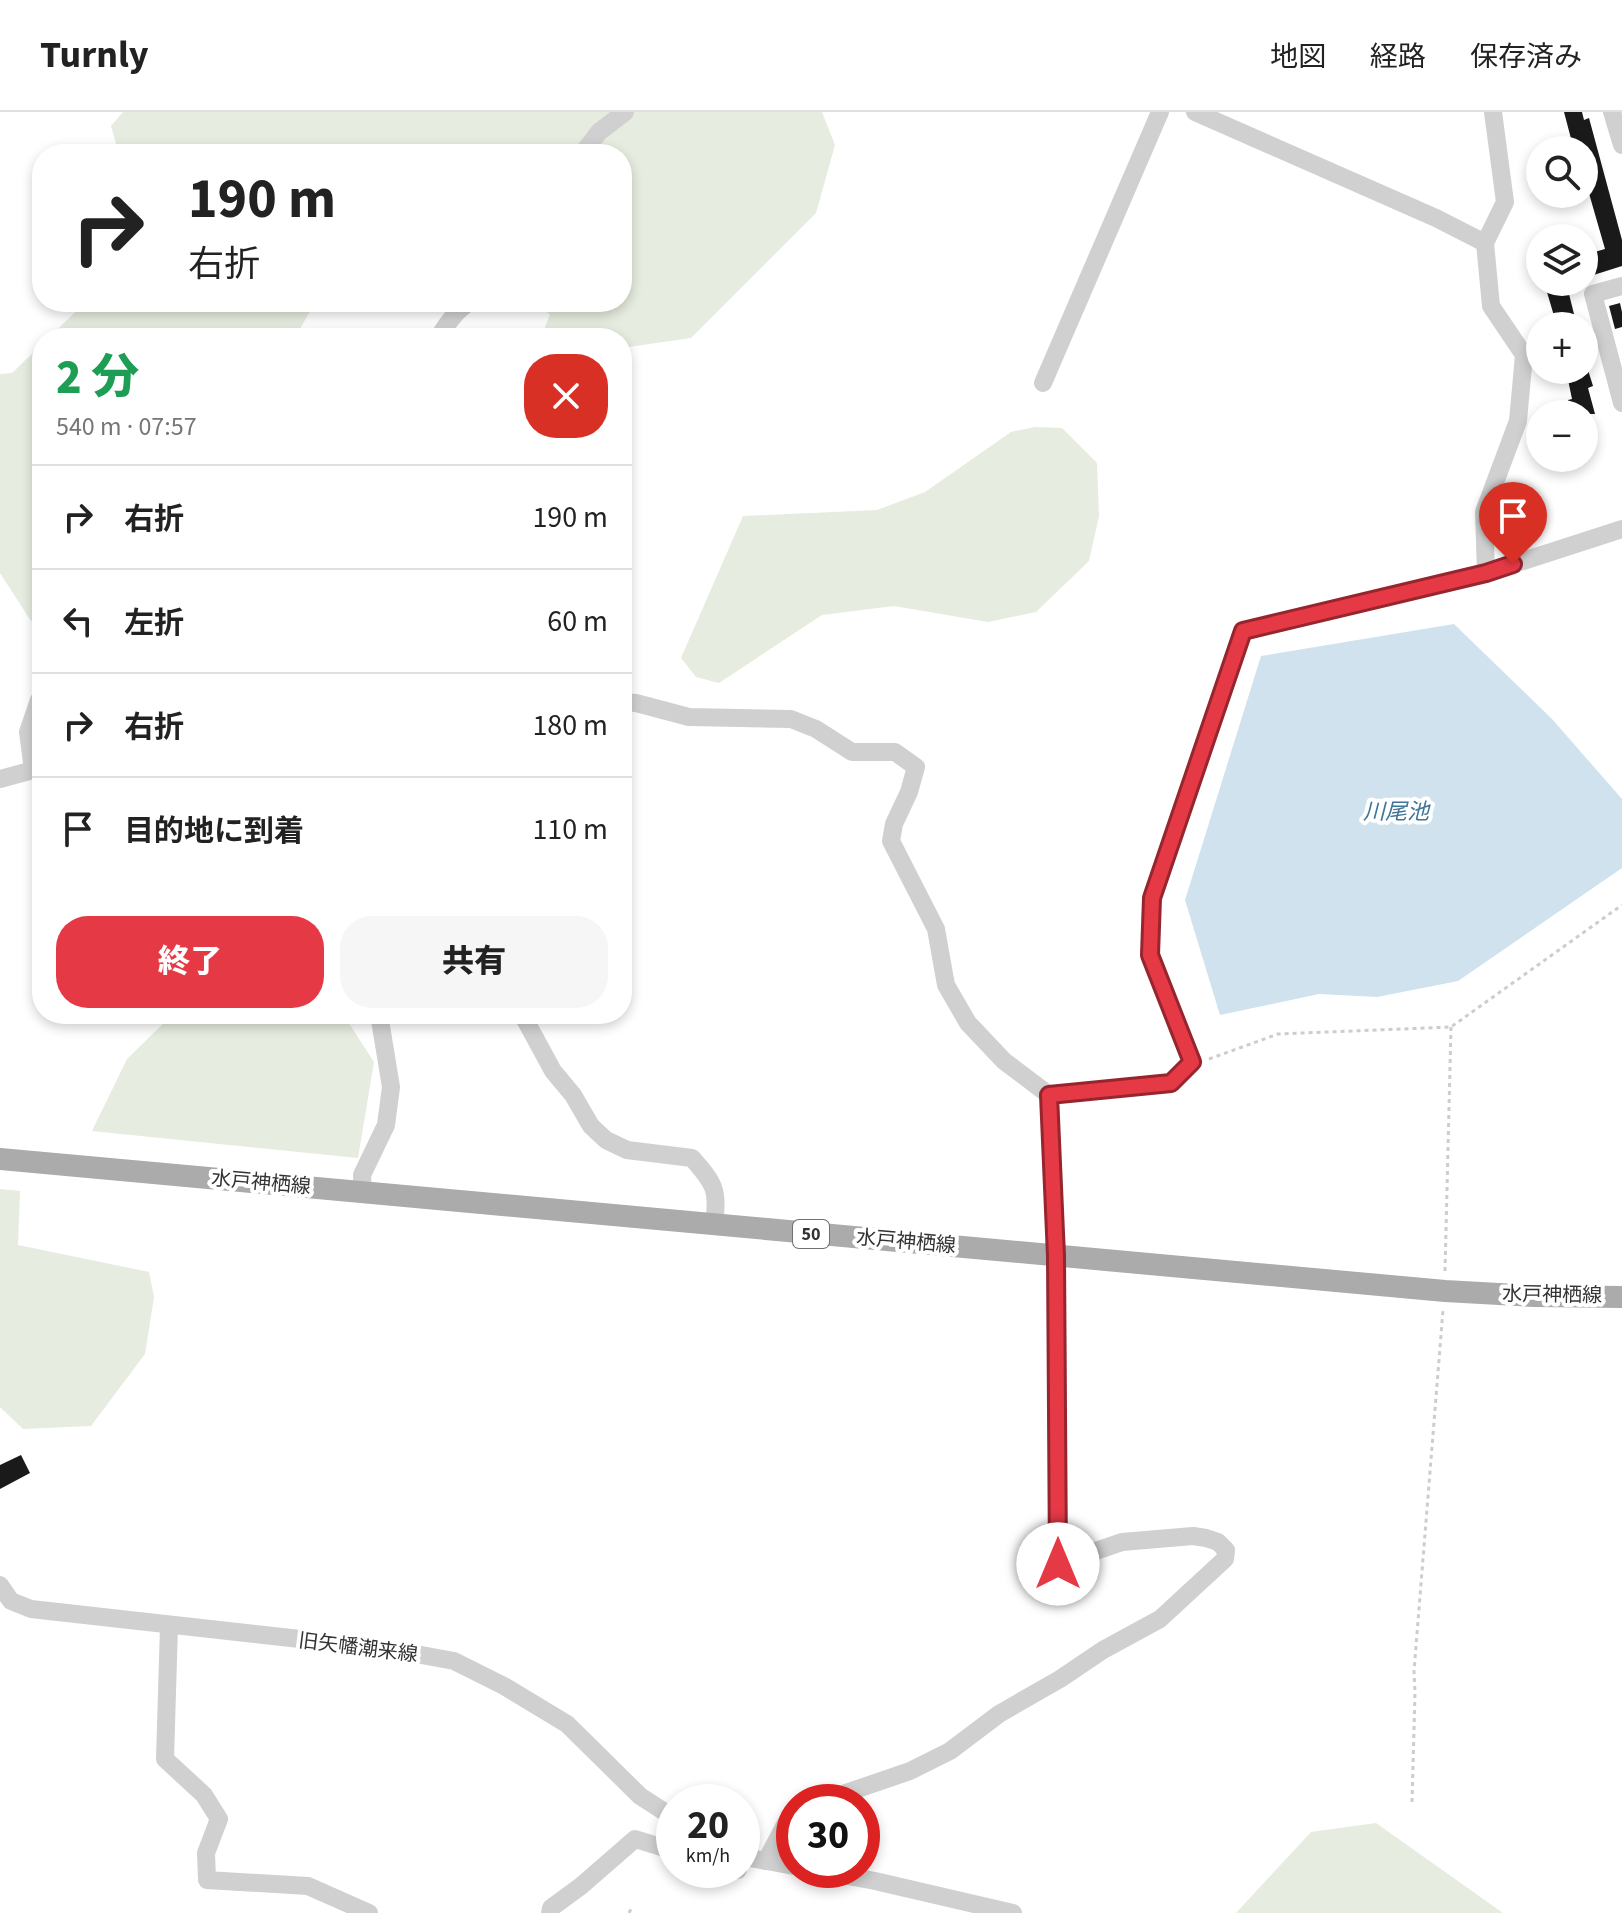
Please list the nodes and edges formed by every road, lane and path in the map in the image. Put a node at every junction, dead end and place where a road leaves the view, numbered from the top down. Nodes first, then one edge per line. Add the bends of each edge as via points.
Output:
1 (625, 112) edge
2 (1160, 112) edge
3 (1195, 112) edge
4 (1493, 112) edge
5 (1612, 112) edge
6 (590, 144) edge
7 (1622, 145) edge
8 (1485, 243) junction
9 (1622, 286) edge
10 (458, 312) edge
11 (444, 328) edge
12 (1043, 383) dead end
13 (1622, 403) edge
14 (1622, 529) edge
15 (1486, 573) junction
16 (632, 703) edge
17 (32, 720) edge
18 (32, 749) edge
19 (32, 775) edge
20 (0, 779) edge
21 (1622, 905) edge
22 (381, 1024) edge
23 (527, 1024) edge
24 (1451, 1027) junction
25 (1192, 1062) junction
26 (1049, 1095) junction
27 (0, 1159) edge
28 (363, 1192) junction
29 (714, 1224) junction
30 (1056, 1256) junction
31 (1445, 1291) junction
32 (1622, 1297) edge
33 (0, 1585) edge
34 (5, 1603) edge
35 (169, 1626) junction
36 (872, 1784) edge
37 (1412, 1802) dead end
38 (656, 1806) edge
39 (776, 1833) edge
40 (656, 1845) edge
41 (760, 1848) edge
42 (880, 1882) edge
43 (369, 1913) edge
44 (550, 1913) edge
45 (1013, 1913) edge

1 - 6 street
2 - 12 street
3 - 8 street
4 - 8 street via 1505,202
5 - 7 street
8 - 15 street via 1491,306 1524,355 1518,421 1484,512
9 - 13 street via 1593,294
10 - 11 street
14 - 15 street
15 - 25 street via 1243,631 1152,898 1150,955
16 - 26 street via 689,717 791,719 852,752 895,752 916,767 891,841 936,929 946,985 968,1023 1004,1061
17 - 18 street
19 - 20 street
21 - 24 path
22 - 28 street via 391,1087 386,1125 362,1175
23 - 29 street via 553,1071 606,1140 627,1150 692,1158 715,1189
24 - 25 path via 1278,1034
24 - 31 path
25 - 26 street via 1171,1083
26 - 30 street
27 - 28 main road, 水戸神栖線 / 50
28 - 29 main road, 水戸神栖線 / 50
29 - 30 main road, 水戸神栖線 / 50
30 - 31 main road, 水戸神栖線 / 50
30 - 36 street via 1058,1564 1122,1542 1193,1536 1218,1542 1226,1550 1225,1559 1160,1619 999,1714 950,1751
31 - 32 main road, 水戸神栖線 / 50
31 - 37 path via 1414,1671
33 - 34 street, 旧矢幡潮来線
34 - 35 street, 旧矢幡潮来線
35 - 38 street, 旧矢幡潮来線 via 454,1661 567,1724
35 - 43 street via 165,1759 204,1795 219,1819 206,1853 207,1880 308,1886
39 - 41 street
40 - 44 street via 635,1839
42 - 45 street

